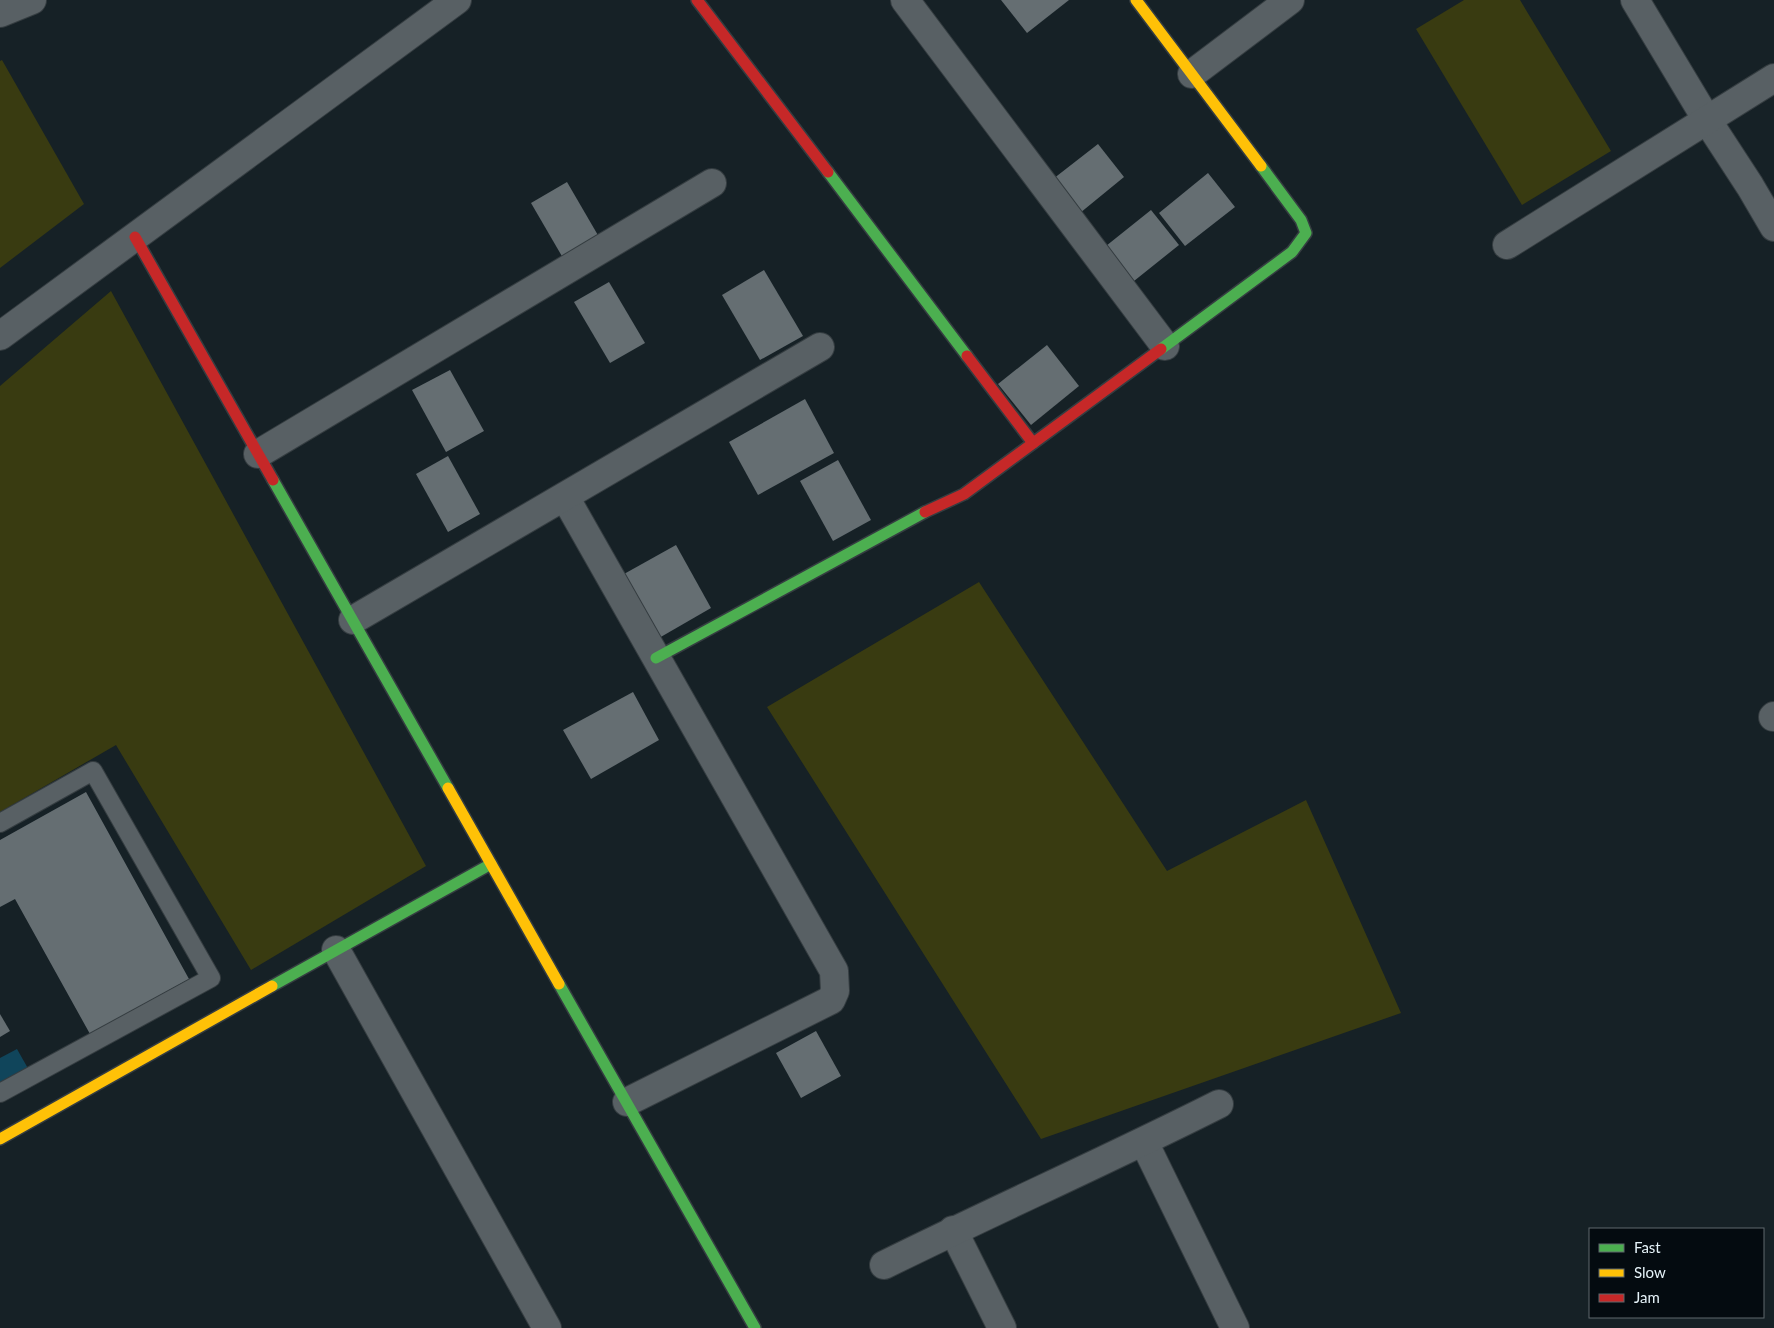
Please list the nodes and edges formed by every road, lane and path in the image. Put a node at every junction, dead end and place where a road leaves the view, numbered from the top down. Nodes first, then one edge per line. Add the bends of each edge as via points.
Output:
1 (32, 0) edge
2 (457, 0) edge
3 (697, 0) edge
4 (905, 0) edge
5 (1136, 0) edge
6 (1290, 0) edge
7 (1635, 0) edge
8 (0, 13) edge
9 (1192, 74) junction
10 (1774, 78) edge
11 (1707, 120) junction
12 (712, 183) dead end
13 (1774, 227) edge
14 (134, 237) junction
15 (1507, 245) dead end
16 (0, 336) edge
17 (1165, 346) junction
18 (820, 347) dead end
19 (1033, 443) junction
20 (258, 454) junction
21 (565, 496) junction
22 (353, 620) junction
23 (656, 658) junction
24 (0, 823) edge
25 (491, 864) junction
26 (336, 950) junction
27 (0, 1093) edge
28 (627, 1102) junction
29 (1219, 1104) dead end
30 (0, 1140) edge
31 (1144, 1142) junction
32 (953, 1230) junction
33 (884, 1265) dead end
34 (548, 1328) edge
35 (755, 1328) edge
36 (1002, 1328) edge
37 (1235, 1328) edge

1 - 8 street
2 - 14 street
3 - 19 street
4 - 17 street
5 - 9 street
6 - 9 street
7 - 11 street
9 - 17 street via 1301,220 1306,233 1292,252
10 - 11 street
11 - 13 street
11 - 15 street
12 - 20 street
14 - 16 street
14 - 20 street
17 - 19 street
18 - 21 street
19 - 23 street via 964,494
20 - 22 street
21 - 22 street
21 - 23 street
22 - 25 street
23 - 28 street via 834,971 836,991 831,1000
24 - 27 lane via 93,771 211,978
25 - 26 street
25 - 28 street
26 - 30 street
26 - 34 street
28 - 35 street
29 - 31 street
31 - 32 street
31 - 37 street
32 - 33 street
32 - 36 street

